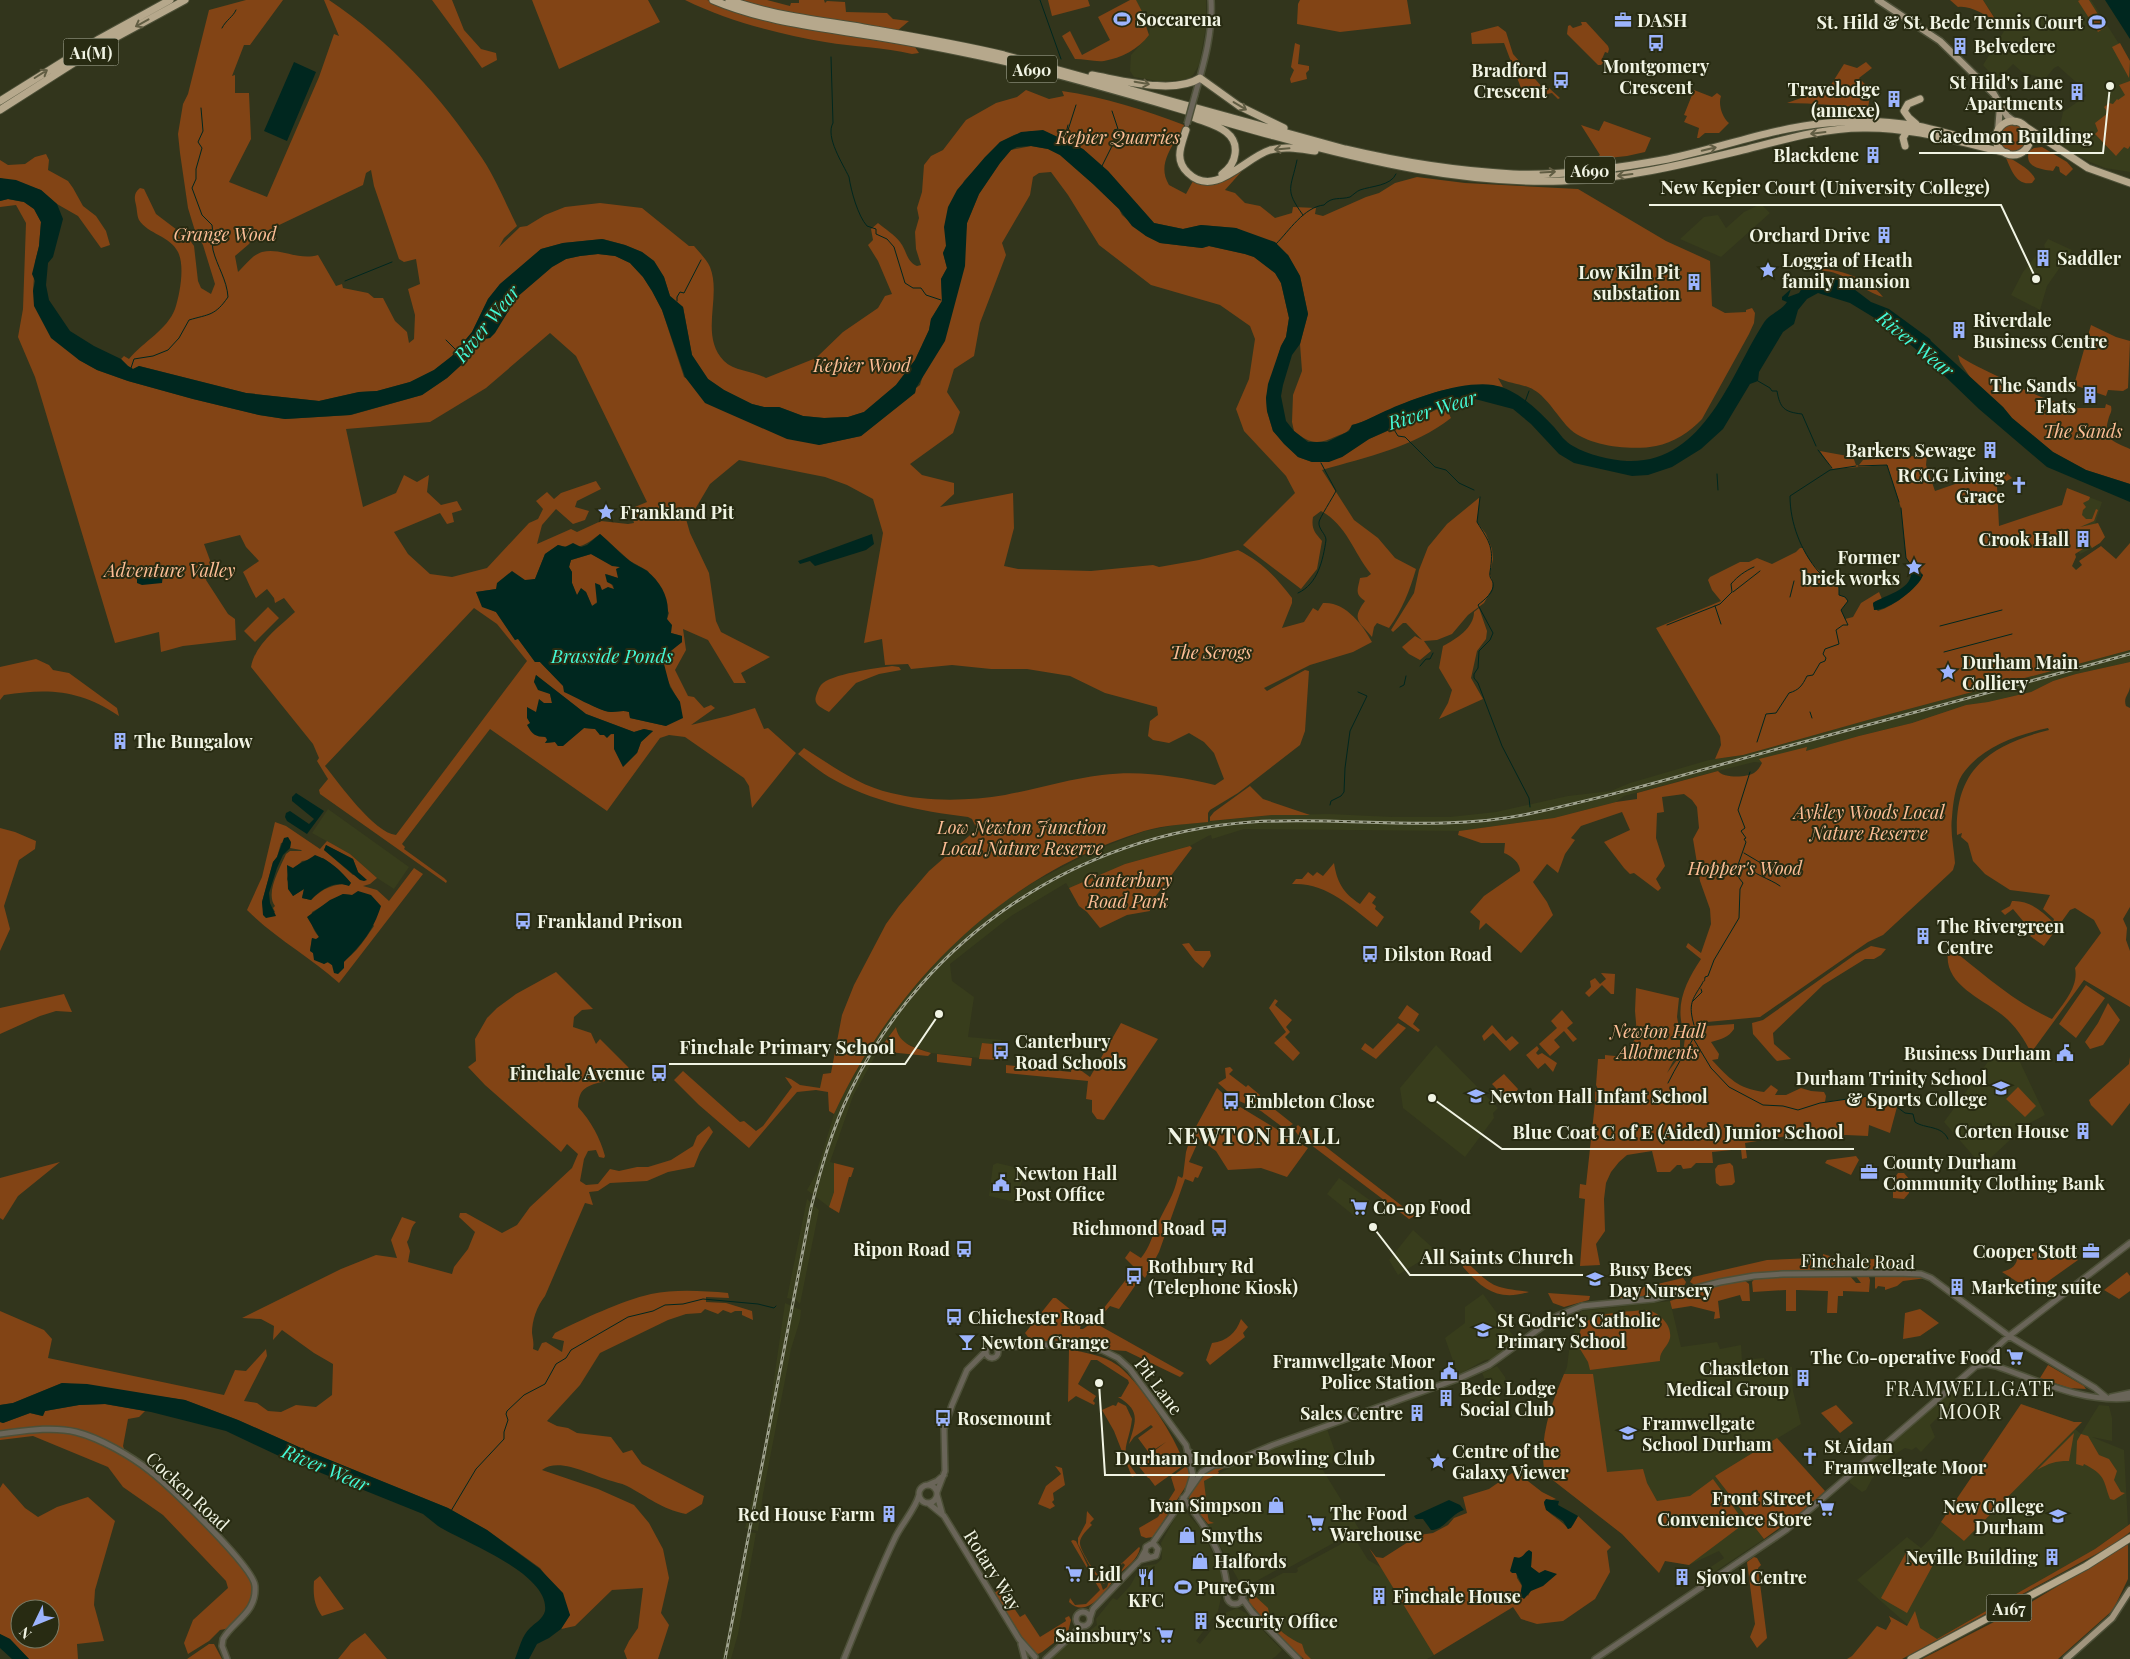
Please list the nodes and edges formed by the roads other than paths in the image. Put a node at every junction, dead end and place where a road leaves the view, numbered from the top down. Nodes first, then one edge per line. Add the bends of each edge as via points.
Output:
1 (170, 0) edge
2 (185, 0) edge
3 (713, 0) edge
4 (729, 0) edge
5 (1210, 0) edge
6 (1878, 0) edge
7 (1042, 65) junction
8 (1200, 78) junction
9 (1920, 99) dead end
10 (0, 101) edge
11 (2000, 104) junction
12 (1170, 108) junction
13 (0, 110) edge
14 (2015, 122) junction
15 (2023, 125) junction
16 (1919, 126) junction
17 (1185, 131) junction
18 (1906, 131) junction
19 (1998, 132) junction
20 (1311, 140) junction
21 (2051, 145) junction
22 (1905, 146) dead end
23 (2028, 146) junction
24 (2007, 153) junction
25 (1348, 156) junction
26 (2130, 183) edge
27 (2130, 1243) edge
28 (2009, 1336) junction
29 (996, 1347) junction
30 (1009, 1347) junction
31 (986, 1351) junction
32 (998, 1354) junction
33 (989, 1358) junction
34 (978, 1359) junction
35 (1978, 1365) junction
36 (2086, 1384) junction
37 (2130, 1393) edge
38 (2096, 1397) junction
39 (2108, 1398) junction
40 (2130, 1398) edge
41 (0, 1434) edge
42 (1188, 1451) junction
43 (1201, 1461) junction
44 (1215, 1465) junction
45 (1193, 1468) junction
46 (1203, 1472) junction
47 (944, 1474) junction
48 (927, 1485) junction
49 (1188, 1491) junction
50 (937, 1494) junction
51 (919, 1495) junction
52 (1183, 1498) junction
53 (927, 1503) junction
54 (1179, 1504) junction
55 (914, 1507) junction
56 (944, 1516) junction
57 (1198, 1519) junction
58 (1162, 1532) junction
59 (2128, 1540) edge
60 (1152, 1544) junction
61 (1158, 1549) junction
62 (1145, 1551) junction
63 (1149, 1557) junction
64 (1140, 1560) junction
65 (1227, 1576) junction
66 (1236, 1589) junction
67 (2130, 1590) edge
68 (1228, 1594) junction
69 (1242, 1598) junction
70 (1237, 1603) junction
71 (1093, 1609) junction
72 (1083, 1612) junction
73 (1252, 1612) junction
74 (1090, 1618) junction
75 (1076, 1621) junction
76 (1082, 1626) junction
77 (1073, 1633) junction
78 (1019, 1639) junction
79 (1050, 1653) junction
80 (1038, 1658) edge
81 (227, 1659) edge
82 (844, 1659) edge
83 (1025, 1659) edge
84 (1029, 1659) edge
85 (1046, 1659) edge
86 (1298, 1659) edge
87 (1595, 1659) edge
88 (1912, 1659) edge
89 (2066, 1659) edge

10 -> 1 highway, A1(M) via 99,39
2 -> 13 highway, A1(M) via 102,45
3 - 12 highway, A690 via 790,23 918,43 1003,61
4 - 7 highway, A690 via 772,12 953,43
5 - 8 street via 1211,24
6 - 11 main road via 1940,41 1994,94
7 -> 8 highway via 1152,85 1187,85
7 - 20 highway, A690
8 - 17 street, bridge
8 -> 20 highway via 1254,115
9 - 16 highway via 1908,104 1904,111
11 - 14 main road
11 - 19 main road
12 - 17 highway via 1226,131 1234,142 1234,162 1219,176 1199,174 1185,160
12 - 25 highway, A690
14 - 15 highway
14 - 19 highway, A690 via 2004,124
15 - 21 highway
15 - 23 highway via 2029,135
16 - 19 highway, A690 via 1979,140 1988,140
20 -> 16 highway, A690 via 1380,157 1514,174 1628,166 1803,126 1867,122
25 -> 17 highway via 1279,148 1258,155 1222,178 1205,181 1188,173 1181,163 1179,152
18 - 22 highway via 1903,138
18 - 24 highway, A690
18 -> 25 highway, A690 via 1860,128 1804,134 1643,173 1562,181 1445,175
19 - 24 highway via 1997,144
21 - 23 highway via 2037,142
21 - 26 highway via 2088,168
23 - 24 highway via 2016,154
27 - 28 street
28 - 35 street
28 - 36 street, Finchale Road
28 - 44 street, Finchale Road via 1937,1282 1921,1274 1769,1275 1720,1282 1654,1299 1575,1308 1557,1316 1482,1370 1273,1445 1233,1463
29 - 30 street, Pit Lane
29 - 31 street via 989,1347
29 - 32 street
30 - 32 street
30 - 42 street, Pit Lane via 1073,1344 1112,1354 1130,1369
31 - 33 street
31 - 34 street
32 - 33 street
33 - 34 street
34 - 47 street via 964,1376 946,1421
35 - 38 street via 1996,1366 2069,1392
35 - 87 street via 1786,1530
36 - 38 street, Finchale Road
36 - 39 street, Finchale Road
37 - 39 street
38 - 39 street
39 - 40 street
41 - 81 street, Cocken Road via 35,1430 76,1432 126,1454 172,1490 254,1580 255,1598 251,1608 223,1639
42 - 43 street
42 - 45 street
43 - 44 street
43 - 45 street via 1196,1462
43 - 46 street via 1205,1466
44 - 46 street
45 - 46 street via 1196,1473
45 - 49 street
46 - 49 street
47 - 48 street
47 - 50 street
48 - 50 street via 934,1487
48 - 51 street
49 - 52 street
50 - 53 street via 934,1501
50 - 56 street, Rotary Way
51 - 53 street
51 - 55 street
52 - 54 street
52 - 57 street
53 - 55 street
53 - 56 street, Rotary Way
54 - 57 street
54 - 58 street
55 - 82 street via 894,1540
56 - 78 street, Rotary Way
57 - 65 street via 1221,1558
58 - 60 street
58 - 61 street
59 - 88 highway, A167 via 2086,1566
60 - 61 street
60 - 62 street
61 - 63 street via 1156,1556
62 - 63 street
62 - 64 street
63 - 64 street
64 - 71 street
65 - 66 street
65 - 68 street
66 - 68 street via 1231,1589
66 - 69 street via 1242,1593
67 - 89 main road via 2112,1618
68 - 70 street via 1230,1602
69 - 70 street
69 - 73 street
70 - 73 street
71 - 72 street
71 - 74 street
72 - 74 street
72 - 75 street via 1078,1614
73 - 86 street
74 - 76 street
75 - 76 street
75 - 77 street
76 - 77 street
77 - 79 street
78 - 80 street, Rotary Way
78 - 83 street, Rotary Way
79 - 80 street
79 - 85 street
80 - 84 street

